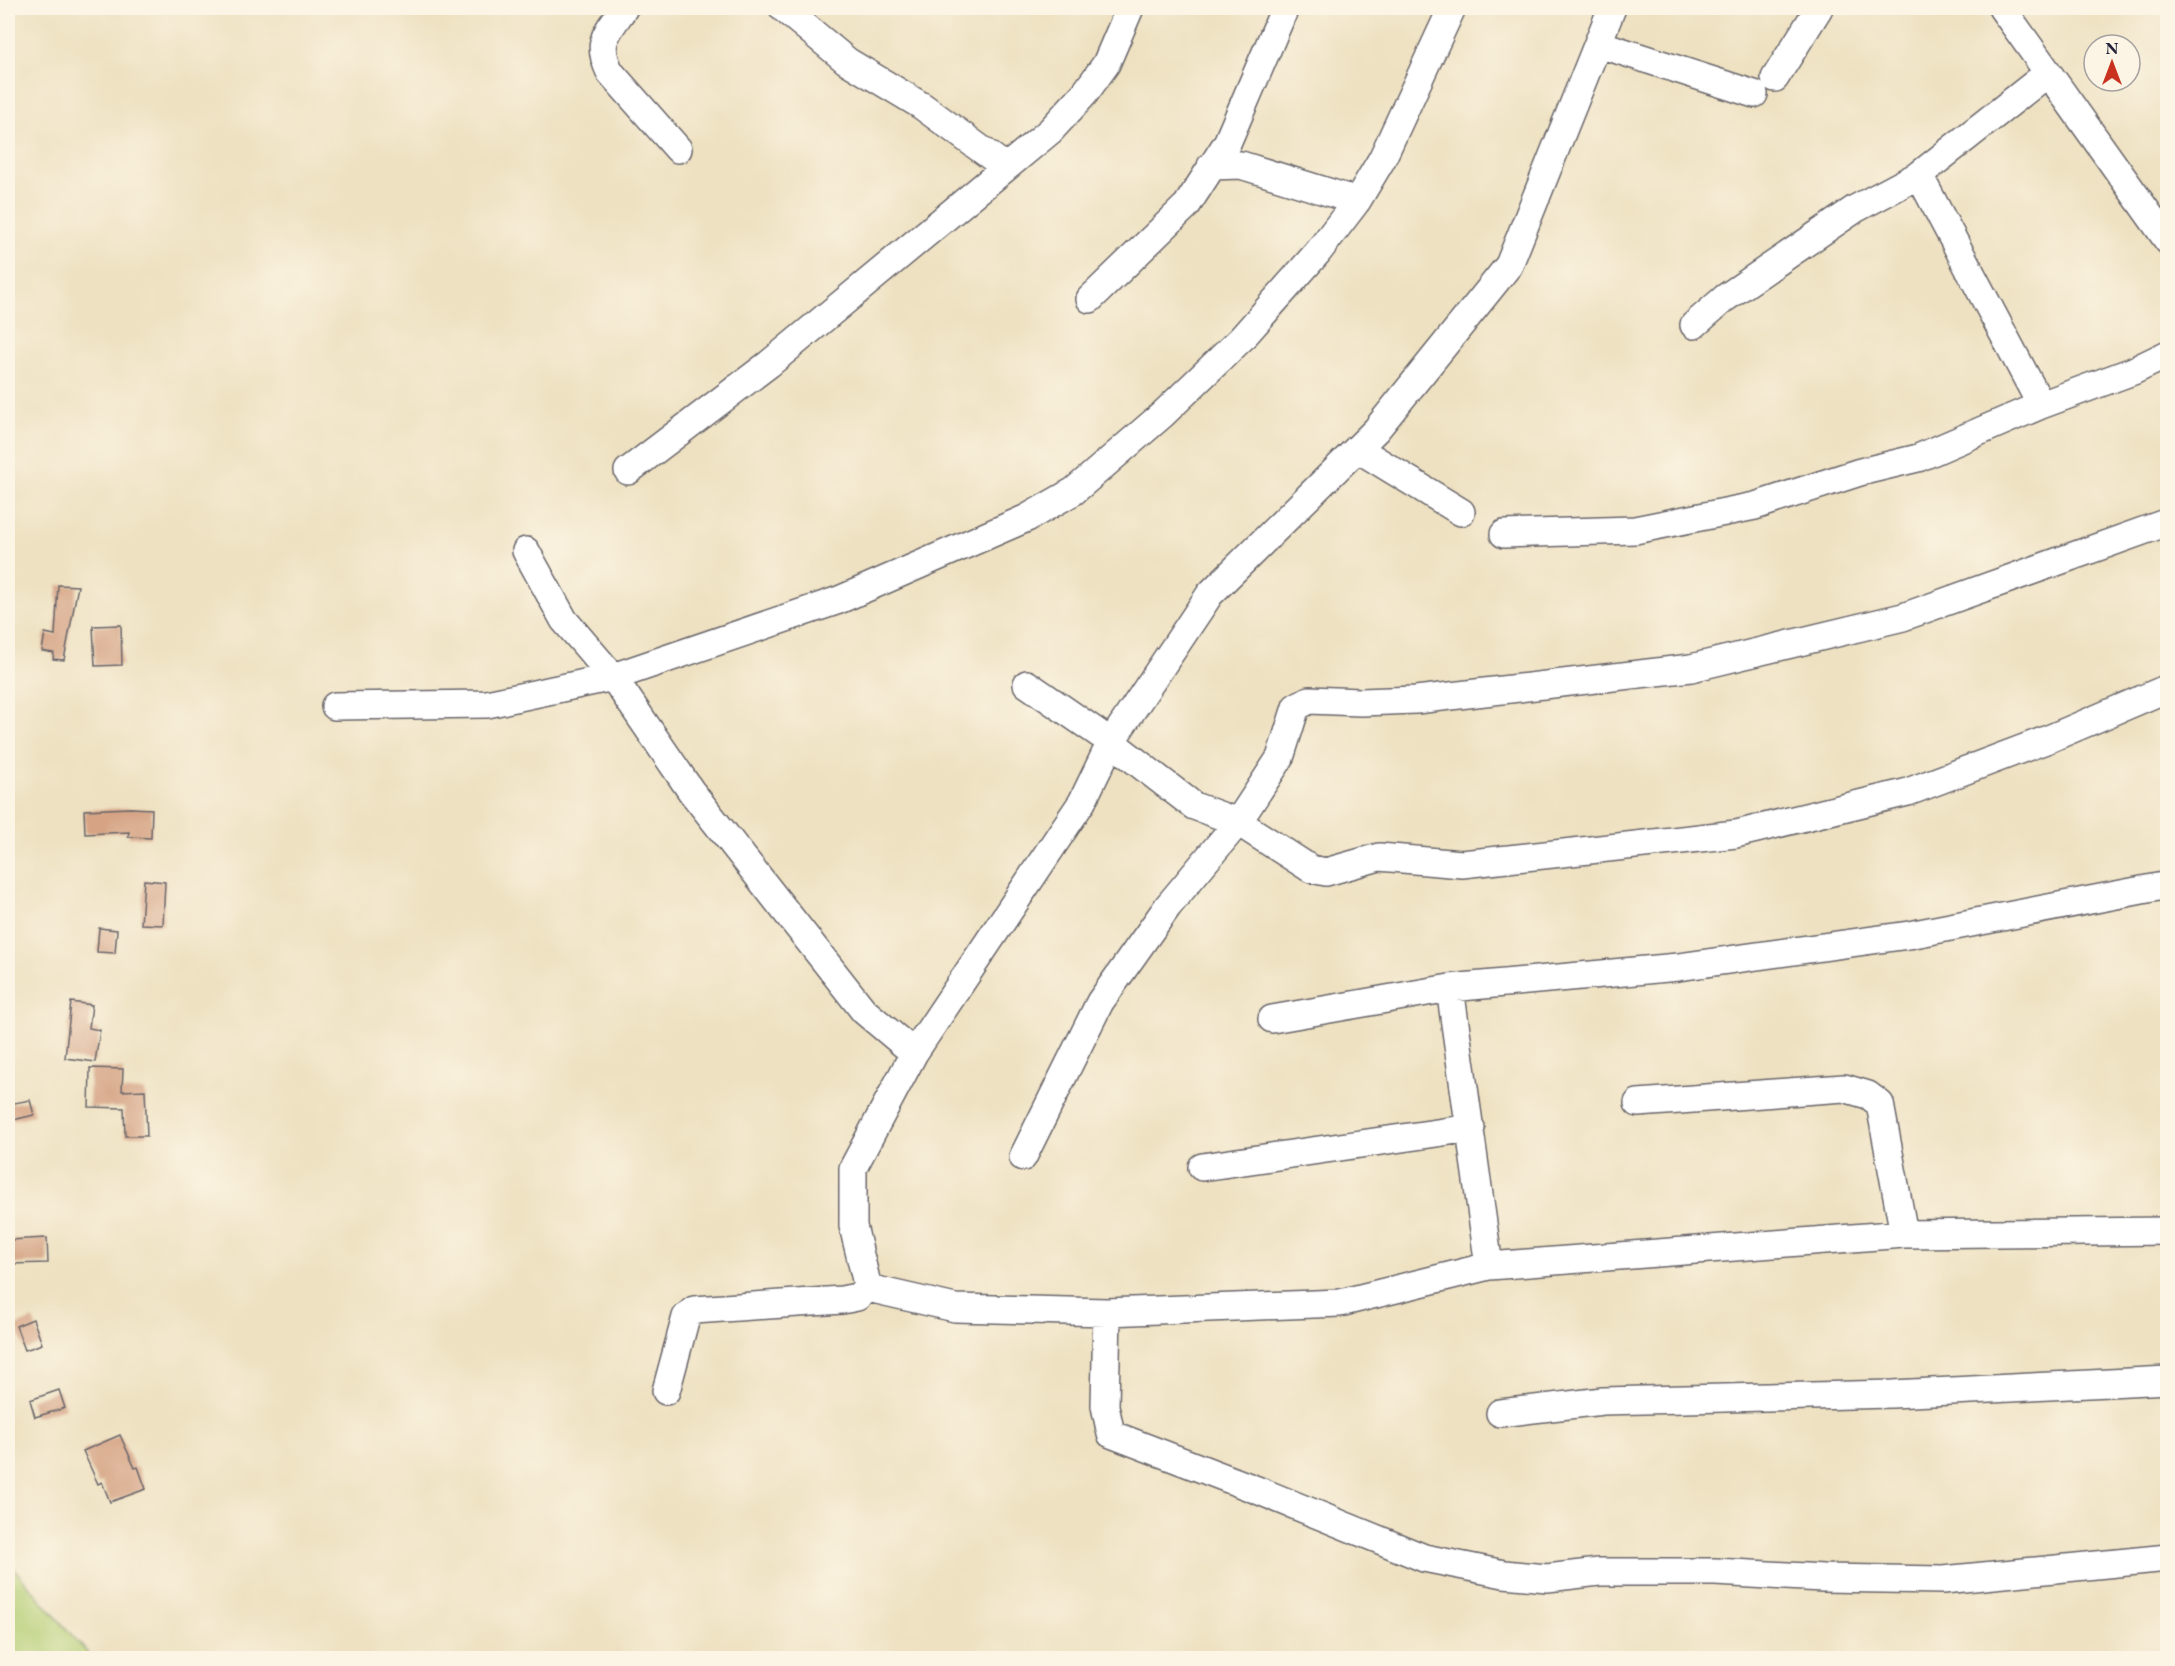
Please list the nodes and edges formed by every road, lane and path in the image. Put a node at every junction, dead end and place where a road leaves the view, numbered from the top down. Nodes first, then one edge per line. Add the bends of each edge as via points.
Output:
1 (624, 8) edge
2 (783, 8) edge
3 (1130, 8) edge
4 (1285, 8) edge
5 (1452, 8) edge
6 (1612, 8) edge
7 (1819, 8) edge
8 (2002, 8) edge
9 (1599, 44) junction
10 (2048, 73) junction
11 (1776, 78) dead end
12 (1754, 94) dead end
13 (678, 149) dead end
14 (1004, 166) junction
15 (1211, 166) junction
16 (1919, 175) junction
17 (1357, 201) junction
18 (2168, 241) edge
19 (1090, 299) dead end
20 (1695, 325) dead end
21 (2168, 354) edge
22 (2041, 405) junction
23 (1358, 448) junction
24 (628, 471) dead end
25 (1461, 512) dead end
26 (2168, 522) edge
27 (1504, 534) dead end
28 (526, 551) dead end
29 (613, 677) junction
30 (1027, 684) dead end
31 (2168, 688) edge
32 (335, 706) dead end
33 (1112, 741) junction
34 (1238, 822) junction
35 (2168, 885) edge
36 (1450, 988) junction
37 (1272, 1018) dead end
38 (914, 1053) junction
39 (1638, 1103) dead end
40 (1471, 1128) junction
41 (1023, 1157) dead end
42 (1202, 1167) dead end
43 (2168, 1231) edge
44 (1904, 1234) junction
45 (1489, 1266) junction
46 (868, 1288) junction
47 (1107, 1312) junction
48 (2168, 1380) edge
49 (666, 1391) dead end
50 (1500, 1413) dead end
51 (2168, 1558) edge

1 - 13 street via 605,36 601,47 604,59 610,72
2 - 14 street via 847,61 922,106
3 - 14 street via 1106,64 1085,93 1050,131
4 - 15 street via 1227,142
5 - 17 street via 1382,159
6 - 9 street
7 - 11 street
8 - 10 street
9 - 12 street
9 - 23 street via 1509,265
10 - 16 street
10 - 18 street
14 - 24 street via 769,364
15 - 17 street via 1241,165
15 - 19 street via 1187,205
16 - 20 street via 1846,215 1725,298
16 - 22 street
17 - 29 street via 1242,338 1162,415 1074,491 1027,518 839,600
21 - 22 street
22 - 27 street via 1918,458 1755,506 1635,530
23 - 25 street
23 - 33 street via 1214,589
26 - 34 street via 1903,617 1691,668 1416,700 1309,700 1296,707 1280,758
28 - 29 street via 564,620
29 - 32 street via 487,704
29 - 38 street via 691,791 864,1011
30 - 33 street
31 - 34 street via 1908,792 1736,834 1462,864 1379,856 1326,872 1311,870
33 - 34 street via 1194,806
33 - 38 street via 1082,802
34 - 41 street via 1168,906 1101,1002
35 - 36 street via 1909,936 1678,968
36 - 37 street
36 - 40 street
38 - 46 street via 853,1168 853,1226
39 - 44 street via 1844,1088 1868,1095 1880,1104
40 - 42 street
40 - 45 street
43 - 44 street
44 - 45 street
45 - 47 street via 1340,1303
46 - 47 street via 955,1308
46 - 49 street via 857,1297 842,1300 694,1310 686,1317
47 - 51 street via 1105,1407 1112,1434 1424,1558 1547,1578 1599,1572 1715,1572 1943,1580
48 - 50 street via 1892,1394 1603,1401

